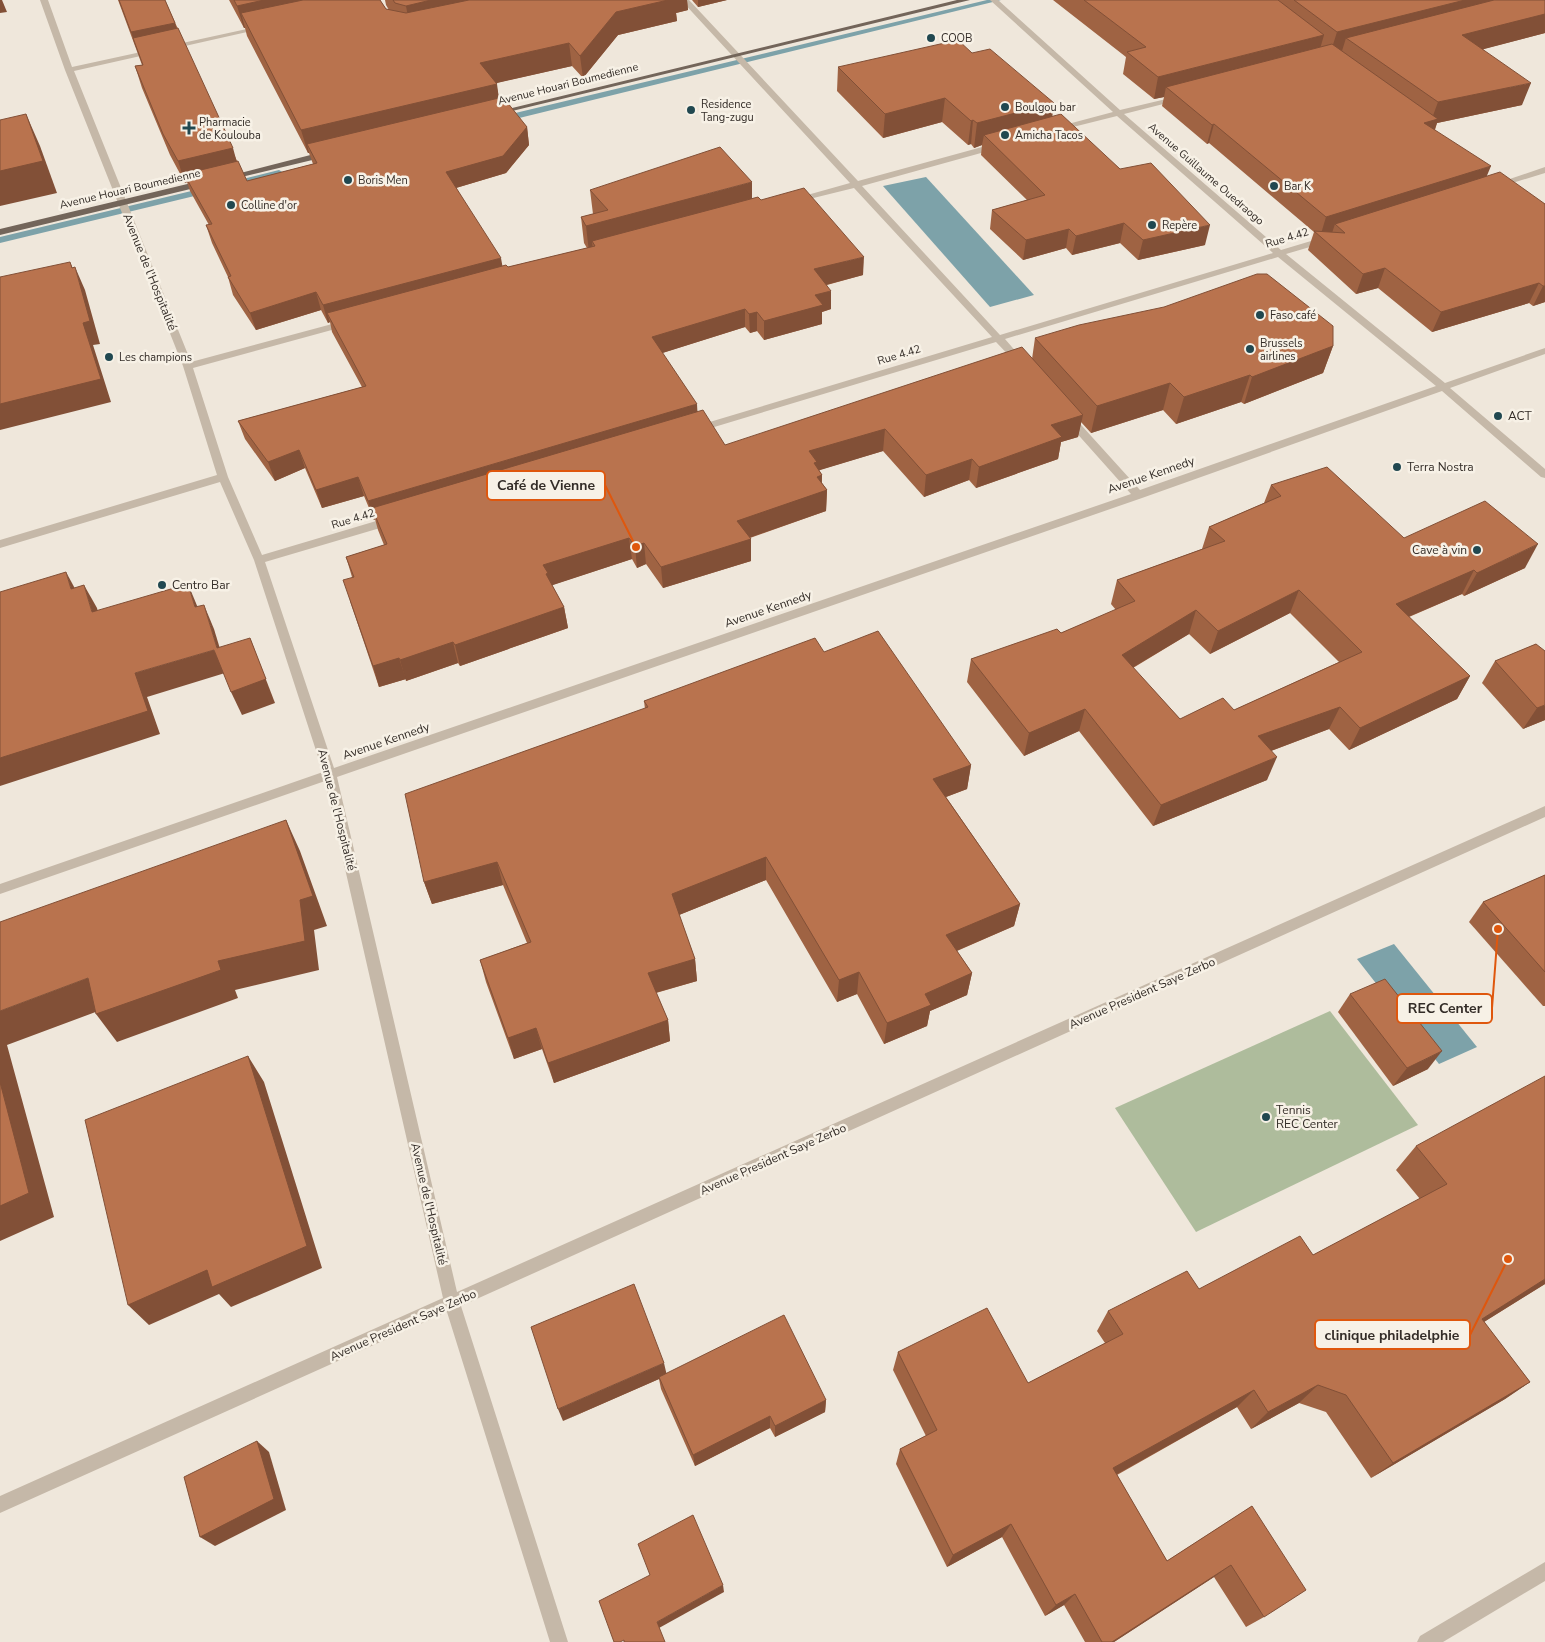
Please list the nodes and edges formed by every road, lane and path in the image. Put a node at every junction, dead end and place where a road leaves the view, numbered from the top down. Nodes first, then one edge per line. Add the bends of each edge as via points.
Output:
1 (44, 0) edge
2 (685, 0) edge
3 (966, 0) edge
4 (994, 0) edge
5 (272, 26) edge
6 (736, 55) junction
7 (69, 70) junction
8 (1185, 95) edge
9 (1118, 113) junction
10 (487, 115) edge
11 (1049, 132) edge
12 (1001, 145) edge
13 (334, 152) edge
14 (1545, 170) edge
15 (219, 180) edge
16 (209, 182) edge
17 (857, 185) junction
18 (1483, 189) edge
19 (123, 203) junction
20 (790, 203) edge
21 (0, 232) edge
22 (1335, 236) edge
23 (1280, 254) junction
24 (360, 320) edge
25 (999, 338) junction
26 (1545, 351) edge
27 (188, 366) junction
28 (1026, 368) edge
29 (1442, 386) junction
30 (1065, 413) edge
31 (689, 431) edge
32 (1545, 475) edge
33 (223, 477) junction
34 (1138, 495) junction
35 (402, 517) edge
36 (0, 544) edge
37 (259, 560) junction
38 (330, 775) junction
39 (1545, 811) edge
40 (0, 890) edge
41 (452, 1303) junction
42 (0, 1505) edge
43 (1545, 1571) edge
44 (559, 1642) edge
45 (1426, 1642) edge

1 - 7 street, Avenue de l'Hospitalité
2 - 6 street
3 - 6 main road, Avenue Houari Boumedienne
4 - 9 street, Avenue Guillaume Ouedraogo
5 - 7 street
6 - 10 main road, Avenue Houari Boumedienne
6 - 17 street
7 - 19 street, Avenue de l'Hospitalité
8 - 9 street
9 - 11 street
9 - 23 street, Avenue Guillaume Ouedraogo
12 - 17 street
13 - 15 main road, Avenue Houari Boumedienne
14 - 18 street via 1498,181
16 - 19 main road, Avenue Houari Boumedienne
17 - 20 street
17 - 25 street
19 - 21 main road, Avenue Houari Boumedienne
19 - 27 street, Avenue de l'Hospitalité
22 - 23 street, Rue 4.42
23 - 25 street, Rue 4.42
23 - 29 street, Avenue Guillaume Ouedraogo
24 - 27 street
25 - 28 street
25 - 31 street, Rue 4.42
26 - 29 street, Avenue Kennedy
27 - 33 street, Avenue de l'Hospitalité
29 - 32 street, Avenue Guillaume Ouedraogo
29 - 34 street, Avenue Kennedy
30 - 34 street
33 - 36 street
33 - 37 street, Avenue de l'Hospitalité
34 - 38 street, Avenue Kennedy
35 - 37 street, Rue 4.42
37 - 38 street, Avenue de l'Hospitalité
38 - 40 street, Avenue Kennedy
38 - 41 street, Avenue de l'Hospitalité
39 - 41 street, Avenue President Saye Zerbo
41 - 42 street, Avenue President Saye Zerbo
41 - 44 street, Avenue de l'Hospitalité
43 - 45 street

